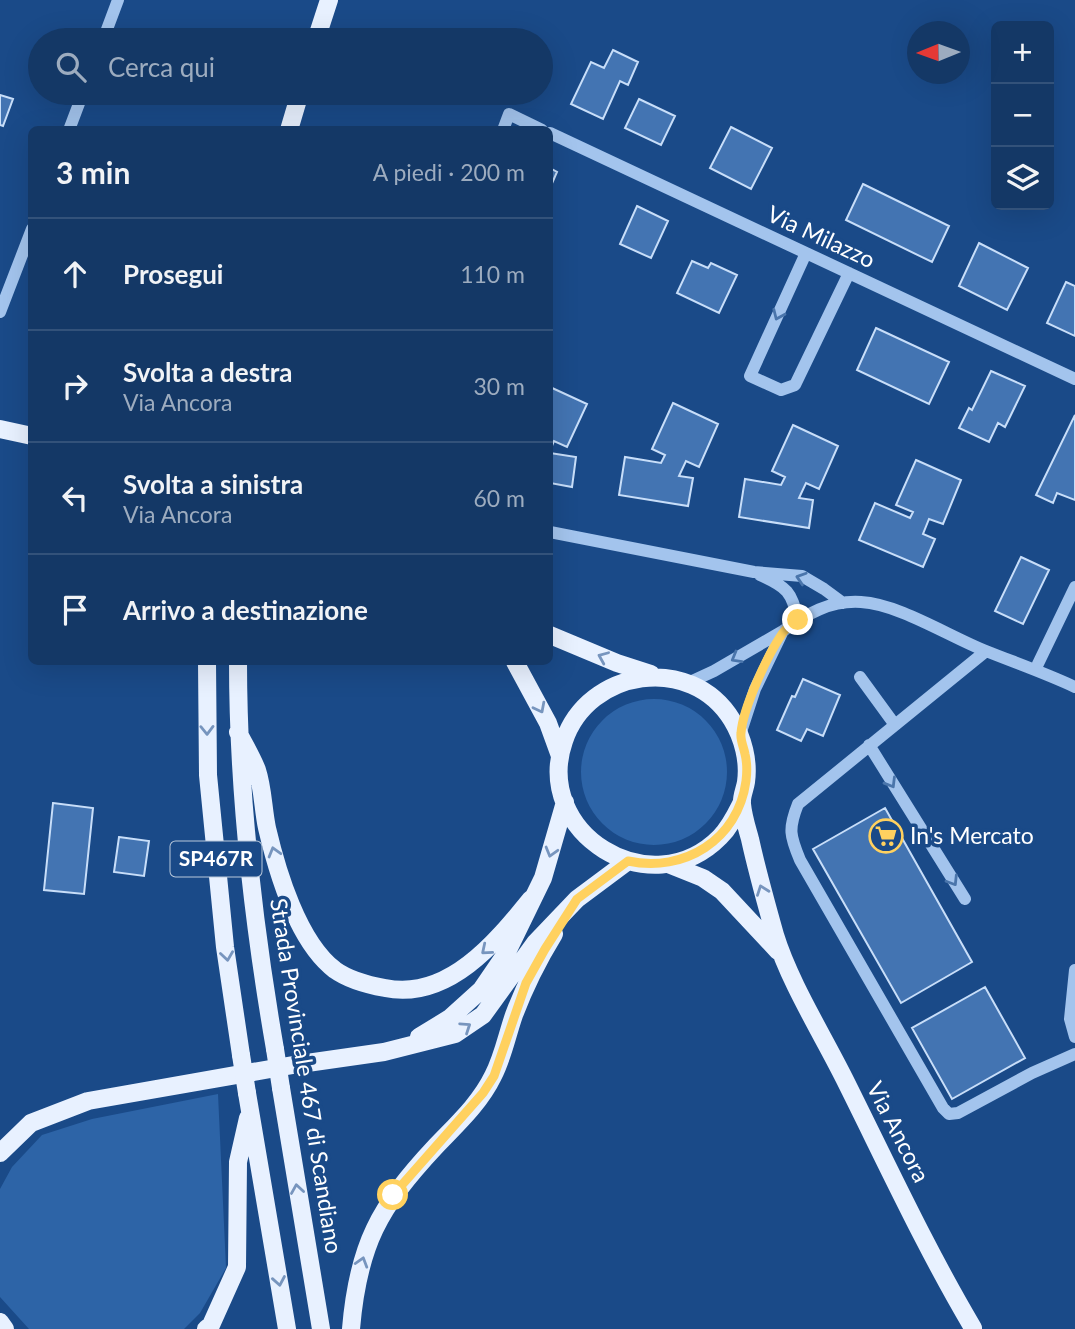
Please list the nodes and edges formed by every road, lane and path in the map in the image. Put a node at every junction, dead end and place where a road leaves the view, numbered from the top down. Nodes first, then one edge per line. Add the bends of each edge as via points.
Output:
1 (118, 0) edge
2 (329, 0) edge
3 (108, 28) edge
4 (320, 28) edge
5 (78, 105) edge
6 (296, 105) edge
7 (71, 126) edge
8 (290, 126) edge
9 (504, 126) edge
10 (534, 126) edge
11 (553, 134) edge
12 (28, 239) edge
13 (806, 253) junction
14 (849, 273) junction
15 (0, 312) edge
16 (1075, 379) edge
17 (0, 429) edge
18 (28, 435) edge
19 (553, 533) edge
20 (754, 572) junction
21 (1075, 587) edge
22 (843, 603) junction
23 (798, 620) junction
24 (783, 631) junction
25 (553, 636) edge
26 (986, 651) junction
27 (207, 665) edge
28 (238, 665) edge
29 (516, 665) edge
30 (1036, 668) junction
31 (658, 677) junction
32 (860, 677) dead end
33 (688, 683) junction
34 (1075, 687) edge
35 (895, 724) junction
36 (238, 732) junction
37 (740, 735) junction
38 (869, 746) junction
39 (560, 757) junction
40 (565, 802) junction
41 (742, 802) junction
42 (628, 861) junction
43 (668, 864) junction
44 (531, 899) junction
45 (577, 899) junction
46 (965, 900) dead end
47 (782, 956) junction
48 (1075, 970) edge
49 (1075, 1037) edge
50 (401, 1047) junction
51 (1075, 1054) edge
52 (250, 1112) junction
53 (0, 1153) edge
54 (0, 1322) edge
55 (973, 1328) edge
56 (5, 1329) edge
57 (205, 1329) edge
58 (287, 1329) edge
59 (321, 1329) edge
60 (351, 1329) edge

1 - 3 street
2 - 4 main road
5 - 7 street
6 - 8 main road
9 - 10 street via 509,114
11 - 13 street, Via Milazzo
12 - 15 street
13 - 14 street, Via Milazzo
13 -> 14 street via 750,376 781,390 795,385
14 - 16 street, Via Milazzo
17 - 18 main road
19 - 20 street
22 -> 20 street via 802,576
20 - 23 street via 784,587
21 - 30 street
22 - 23 street
22 - 26 street via 887,608
23 - 24 street
24 -> 33 street
24 - 37 street via 755,689
31 -> 25 main road
26 - 30 street
26 - 35 street
27 -> 52 main road, SP467R, bridge via 208,775 225,947
28 - 36 main road, Strada Provinciale 467 di Scandiano / SP467R
29 -> 39 main road via 548,723
30 - 34 street
31 - 33 main road
31 - 39 main road via 613,685 588,703 569,728
32 - 35 street
33 - 37 main road via 719,704
35 - 38 street
44 -> 36 main road via 498,940 460,972 430,986 394,990 366,985 335,970 315,948 283,882 257,770
59 -> 36 main road, Strada Provinciale 467 di Scandiano / SP467R, bridge via 259,957
37 - 41 main road via 747,780
38 -> 46 street
38 - 51 street via 798,804 791,838 943,1108 949,1114 958,1113
39 - 40 main road
40 - 42 main road via 589,840
40 -> 44 main road via 543,878
41 - 43 main road via 721,836 705,849
47 -> 41 main road via 757,876
42 - 43 main road
42 - 45 main road
43 - 47 main road via 722,891
44 - 50 main road via 507,953 481,990 450,1018
50 -> 45 main road via 455,1034 483,1015 535,943
60 -> 45 main road via 361,1263 380,1216 494,1076 526,983
47 - 55 main road, Via Ancora via 942,1276
48 - 49 street via 1070,1019
50 - 53 main road via 88,1101 31,1123
52 - 57 main road via 237,1162 237,1267
52 -> 58 main road, SP467R
54 - 56 main road

